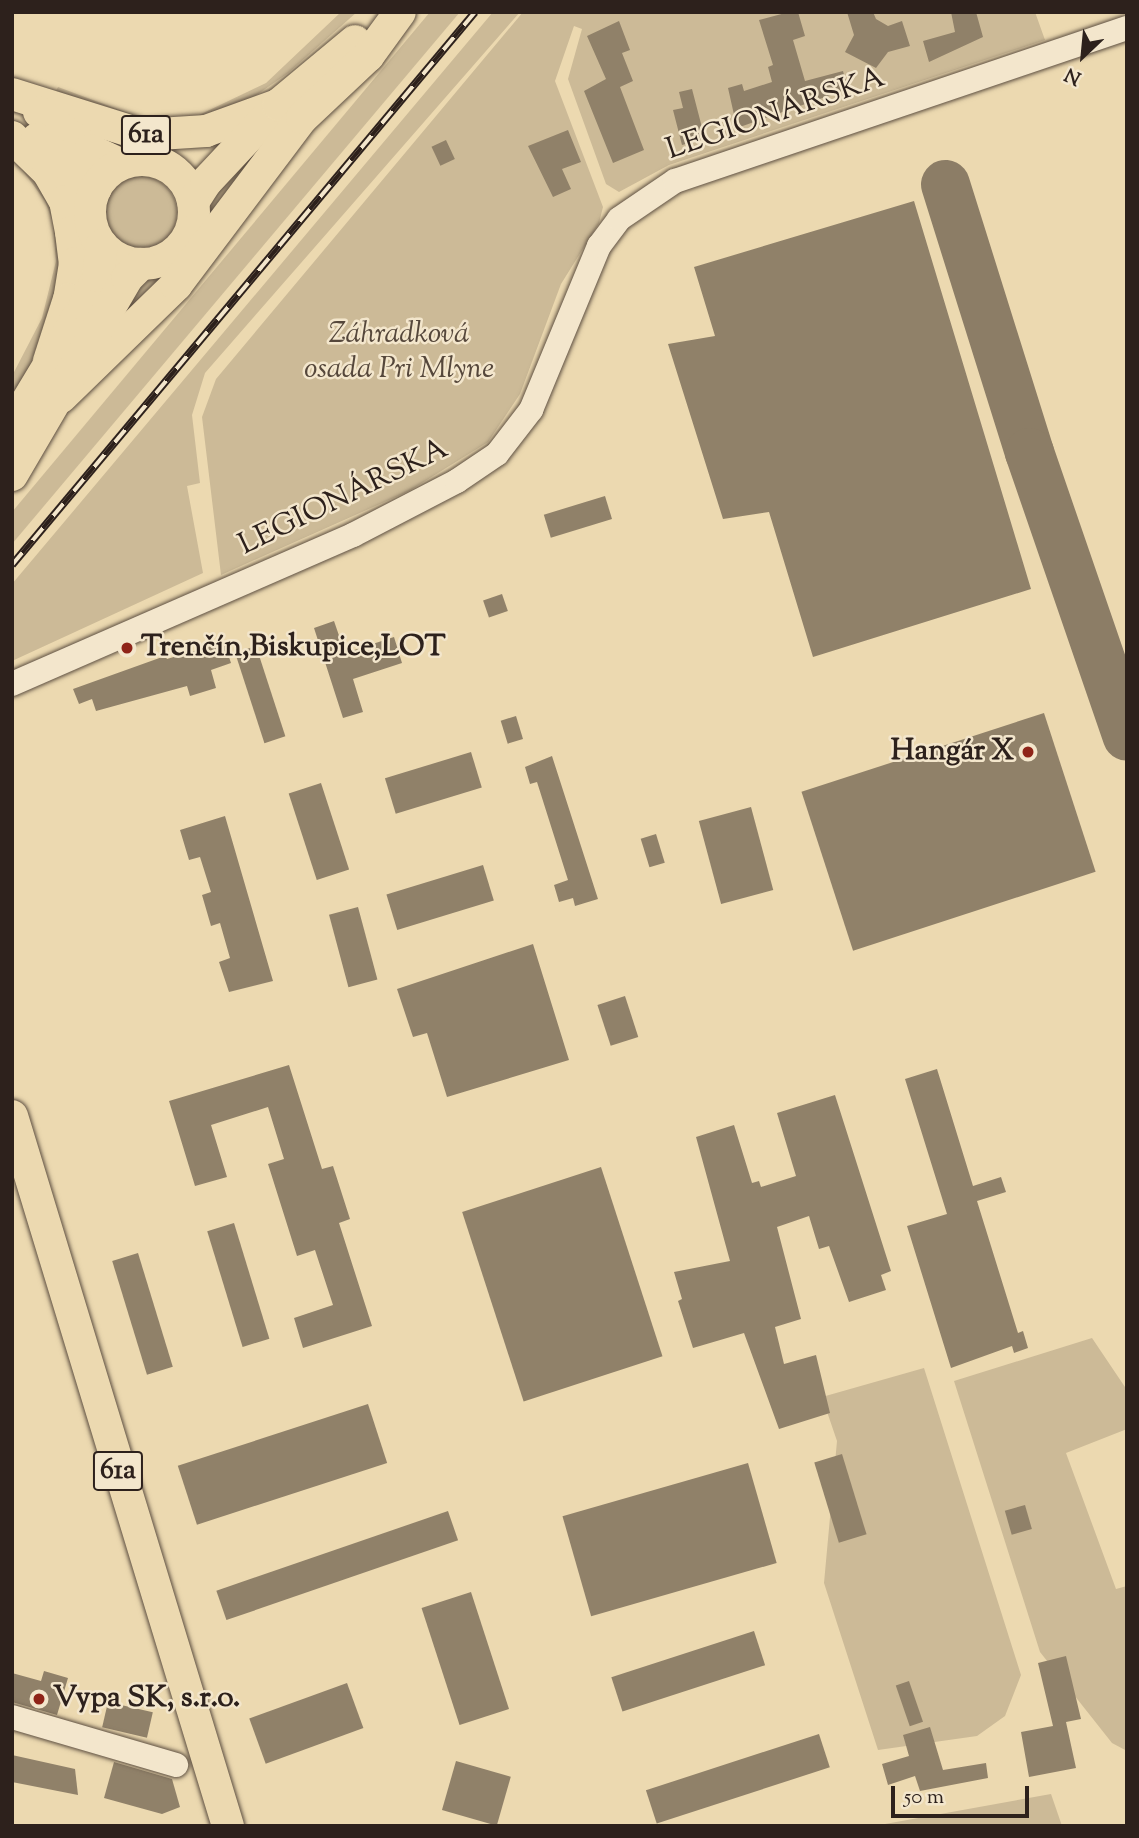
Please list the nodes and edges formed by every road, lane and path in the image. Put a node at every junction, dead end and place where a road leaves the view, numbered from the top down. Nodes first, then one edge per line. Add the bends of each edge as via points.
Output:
1 (389, 12) edge
2 (400, 12) edge
3 (1127, 28) edge
4 (13, 104) edge
5 (278, 105) junction
6 (12, 138) edge
7 (120, 164) junction
8 (169, 167) junction
9 (95, 189) junction
10 (194, 202) junction
11 (102, 245) junction
12 (141, 264) junction
13 (49, 361) junction
14 (61, 397) junction
15 (12, 426) edge
16 (12, 475) edge
17 (12, 684) edge
18 (12, 1116) edge
19 (12, 1717) edge
20 (176, 1765) dead end
21 (228, 1826) edge

1 - 5 main road
2 - 14 main road via 368,56 302,118 176,285
3 - 17 street, LEGIONÁRSKA via 674,181 619,219 599,246 531,410 497,454 457,481 353,535
4 - 5 main road, 61a via 143,135 206,131
4 - 7 main road, 61a
4 - 9 main road, 61a via 49,148
5 - 8 main road via 188,161
5 - 10 main road via 206,182
6 - 13 main road via 48,172 65,201 71,232 75,263 69,299
7 - 8 main road via 145,160
7 - 9 main road
8 - 10 main road via 185,182
9 - 11 main road via 90,218
10 - 12 main road via 193,225 182,246 164,259
11 - 12 main road via 120,259
11 - 13 main road via 98,276 85,305
12 - 14 main road via 127,278
13 - 15 main road
14 - 16 main road
18 - 21 main road, 61a
19 - 20 street

